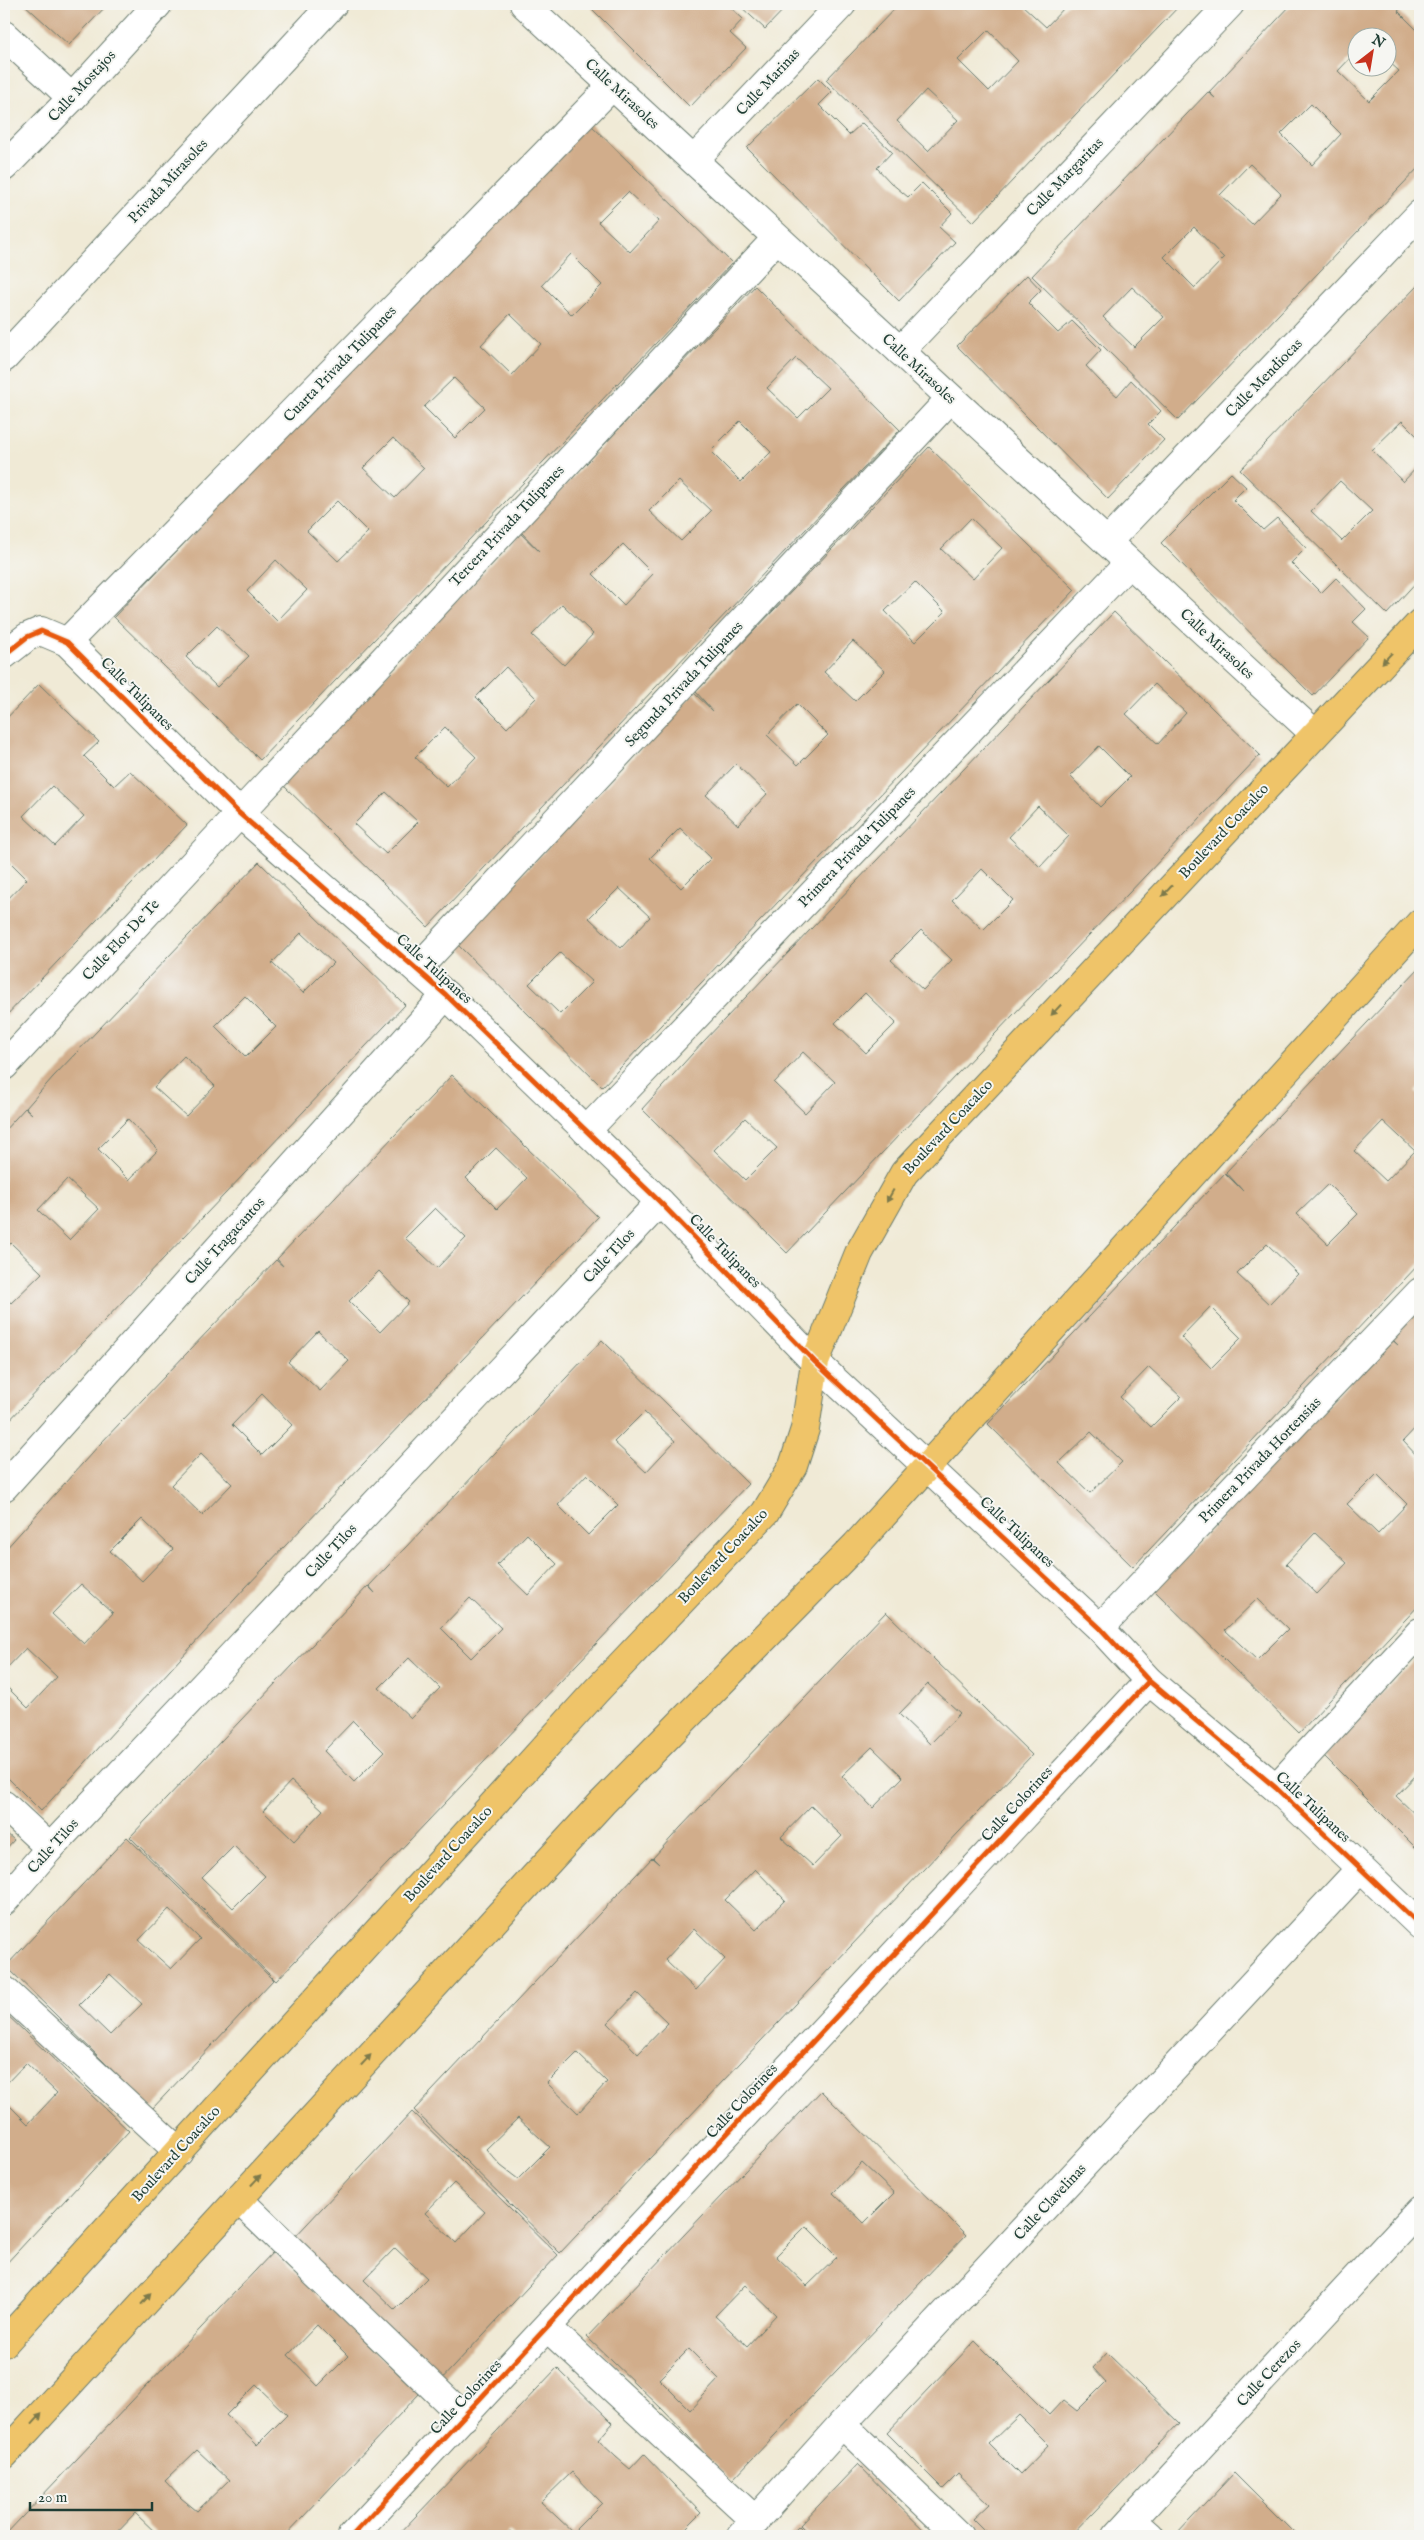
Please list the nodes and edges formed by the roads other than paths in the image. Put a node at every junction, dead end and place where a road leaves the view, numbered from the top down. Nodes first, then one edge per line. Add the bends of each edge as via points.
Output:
1 (158, 4) edge
2 (333, 4) edge
3 (524, 4) edge
4 (842, 4) edge
5 (1230, 4) edge
6 (4, 35) edge
7 (612, 86) junction
8 (72, 98) junction
9 (694, 160) junction
10 (4, 167) edge
11 (1420, 214) edge
12 (776, 238) junction
13 (900, 351) junction
14 (4, 358) edge
15 (950, 399) junction
16 (1107, 542) junction
17 (1129, 563) junction
18 (1420, 623) edge
19 (67, 642) junction
20 (4, 655) edge
21 (1315, 734) junction
22 (239, 813) junction
23 (1420, 923) edge
24 (417, 969) junction
25 (446, 995) junction
26 (4, 1066) edge
27 (586, 1131) junction
28 (660, 1202) junction
29 (1420, 1292) edge
30 (815, 1362) junction
31 (929, 1466) junction
32 (4, 1487) edge
33 (1100, 1628) junction
34 (1420, 1632) edge
35 (1149, 1681) junction
36 (1276, 1788) junction
37 (4, 1805) edge
38 (50, 1848) junction
39 (1360, 1869) junction
40 (4, 1901) edge
41 (1420, 1925) edge
42 (4, 1990) edge
43 (179, 2152) junction
44 (238, 2199) junction
45 (1420, 2210) edge
46 (548, 2328) junction
47 (4, 2343) edge
48 (464, 2417) junction
49 (842, 2424) junction
50 (4, 2455) edge
51 (749, 2528) edge
52 (1133, 2531) edge
53 (352, 2536) edge
54 (959, 2536) edge

1 - 8 street, Calle Mostajos
2 - 14 street, Privada Mirasoles
3 - 7 street, Calle Mirasoles
4 - 9 street, Calle Marinas
5 - 13 street, Calle Margaritas
6 - 8 street
7 - 9 street, Calle Mirasoles
7 - 19 street, Cuarta Privada Tulipanes
8 - 10 street, Calle Mostajos
9 - 12 street, Calle Mirasoles
11 - 16 street, Calle Mendiocas
12 - 13 street, Calle Mirasoles
12 - 22 street, Tercera Privada Tulipanes
13 - 15 street, Calle Mirasoles
15 - 16 street, Calle Mirasoles
15 - 24 street, Segunda Privada Tulipanes
16 - 17 street, Calle Mirasoles
17 - 21 street, Calle Mirasoles
17 - 27 street, Primera Privada Tulipanes
18 -> 21 main road, Boulevard Coacalco
19 - 20 street, Calle Tulipanes via 41,631 27,637
19 - 22 street, Calle Tulipanes
21 -> 30 main road, Boulevard Coacalco via 904,1173 859,1253
22 - 24 street, Calle Tulipanes
22 - 26 street, Calle Flor De Te
23 - 31 main road
24 - 25 street, Calle Tulipanes
25 - 27 street, Calle Tulipanes
25 - 32 street, Calle Tragacantos
27 - 28 street, Calle Tulipanes
28 - 30 street, Calle Tulipanes
28 - 38 street, Calle Tilos
29 - 33 street, Primera Privada Hortensias
30 - 31 street, Calle Tulipanes
30 - 43 main road, Boulevard Coacalco via 805,1429 793,1466 765,1513 596,1692
31 - 33 street, Calle Tulipanes
44 -> 31 main road via 602,1803 856,1545
33 - 35 street, Calle Tulipanes
34 - 36 street
35 - 36 street, Calle Tulipanes
35 - 46 street, Calle Colorines
36 - 39 street, Calle Tulipanes
37 - 38 street
38 - 40 street, Calle Tilos
39 - 41 street, Calle Tulipanes
39 - 49 street, Calle Clavelinas
42 - 43 street
43 - 47 main road, Boulevard Coacalco
44 - 48 street
50 -> 44 main road
45 - 52 street, Calle Cerezos
46 - 48 street, Calle Colorines
46 - 51 street
48 - 53 street, Calle Colorines
49 - 51 street, Calle Clavelinas
49 - 54 street

